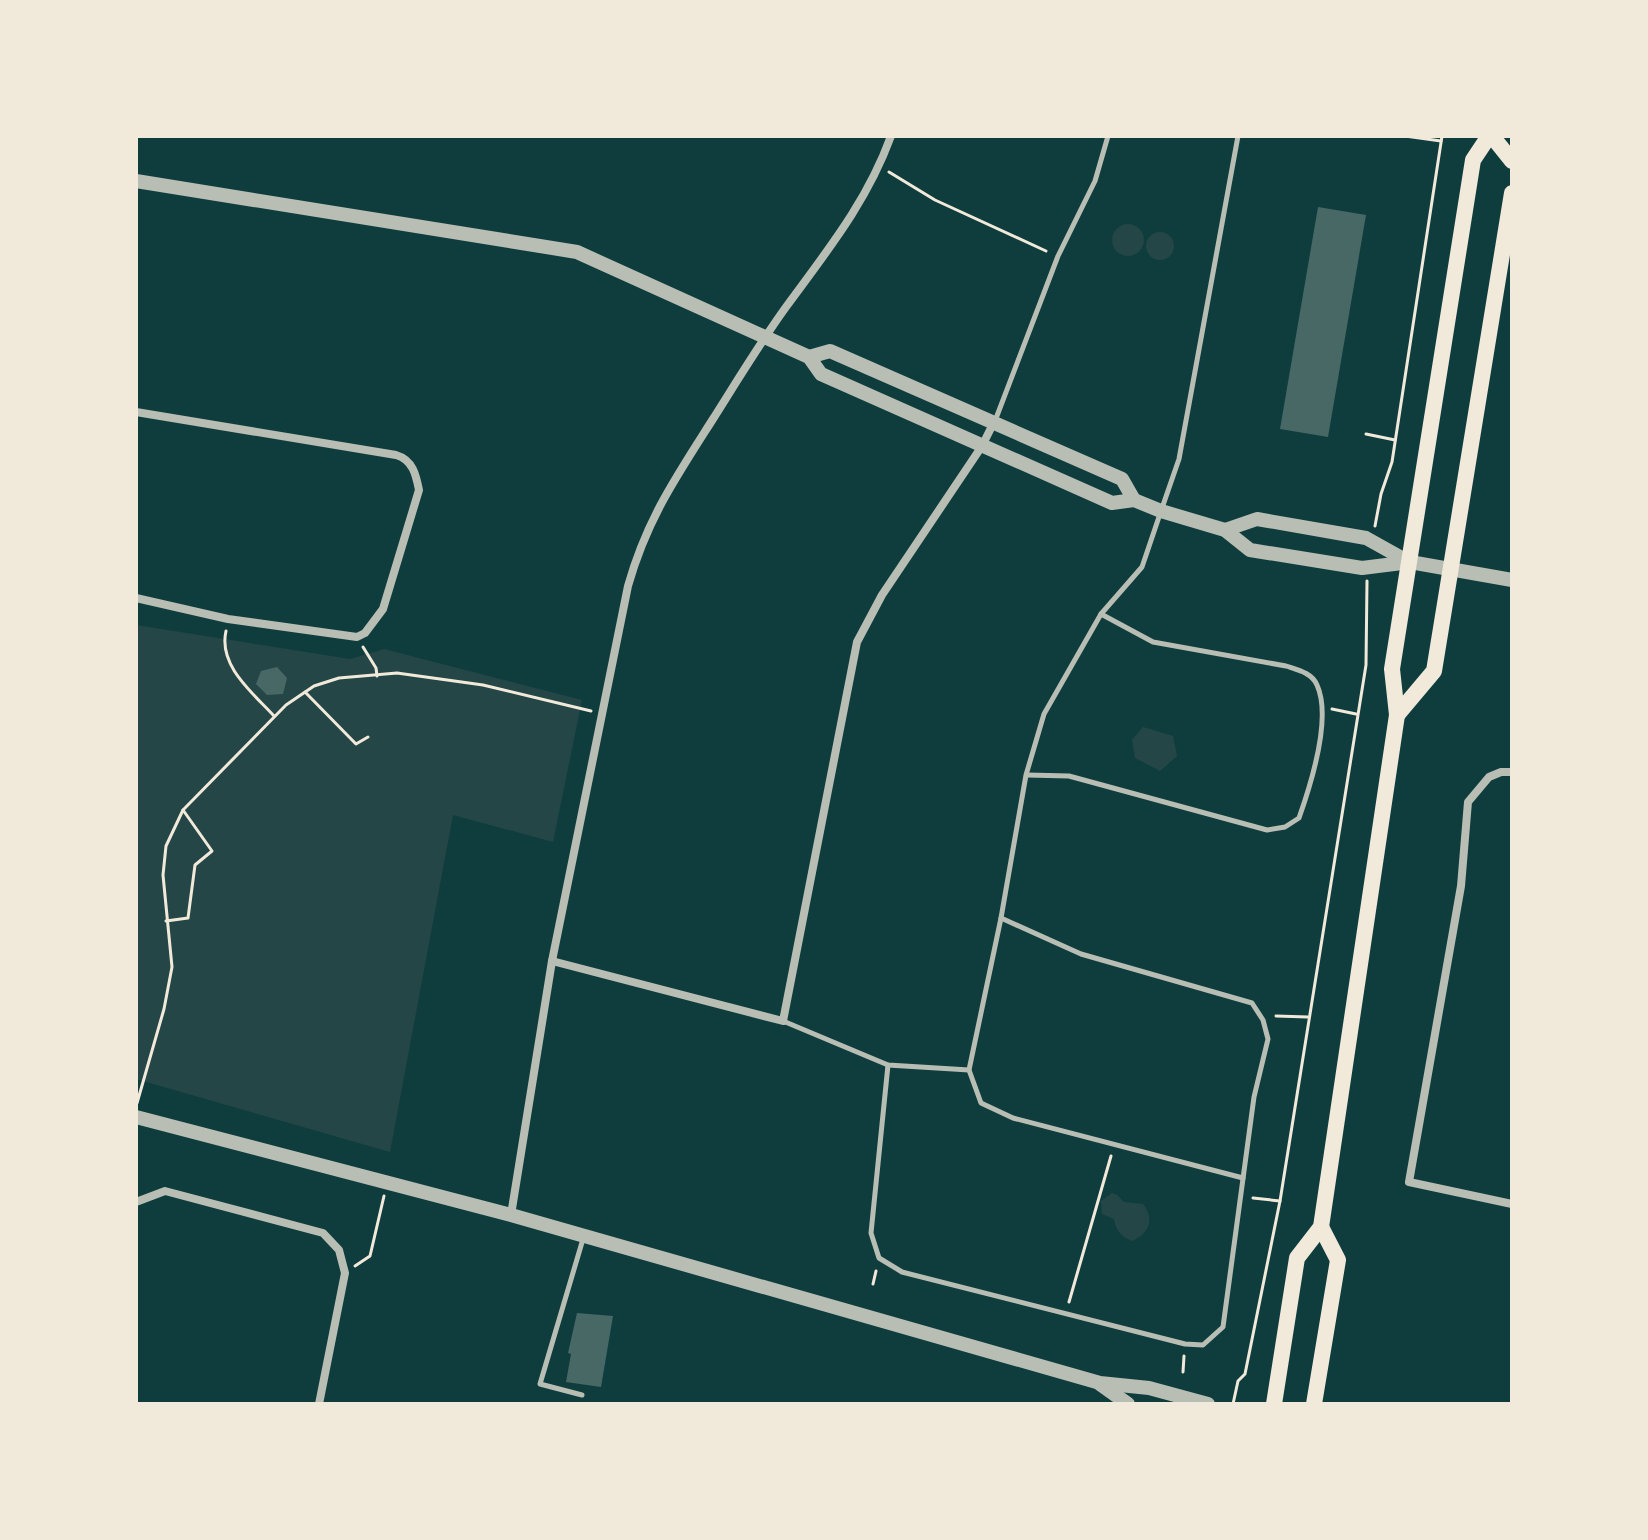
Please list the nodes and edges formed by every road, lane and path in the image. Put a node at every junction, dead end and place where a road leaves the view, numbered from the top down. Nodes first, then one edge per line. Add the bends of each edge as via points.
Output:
1 (891, 136) edge
2 (1108, 136) edge
3 (1238, 136) edge
4 (1405, 136) edge
5 (1490, 136) edge
6 (1441, 138) edge
7 (1512, 161) edge
8 (879, 166) junction
9 (136, 181) edge
10 (1512, 193) edge
11 (1058, 256) junction
12 (765, 337) junction
13 (809, 357) junction
14 (136, 412) edge
15 (994, 422) junction
16 (1366, 434) dead end
17 (1395, 440) junction
18 (982, 446) junction
19 (1134, 500) junction
20 (1161, 511) junction
21 (1376, 519) dead end
22 (1225, 530) junction
23 (1410, 562) junction
24 (1451, 569) junction
25 (1512, 580) edge
26 (1365, 590) dead end
27 (136, 598) edge
28 (1101, 614) junction
29 (228, 619) junction
30 (357, 637) junction
31 (377, 676) junction
32 (305, 692) junction
33 (1332, 709) dead end
34 (602, 714) junction
35 (1358, 714) junction
36 (1397, 715) junction
37 (274, 716) junction
38 (368, 737) dead end
39 (1512, 772) edge
40 (1026, 775) junction
41 (183, 810) junction
42 (1001, 918) junction
43 (166, 921) junction
44 (552, 961) junction
45 (1276, 1016) dead end
46 (1309, 1017) junction
47 (783, 1021) junction
48 (888, 1065) junction
49 (969, 1070) junction
50 (136, 1108) edge
51 (136, 1117) edge
52 (1114, 1144) junction
53 (1243, 1178) junction
54 (387, 1183) junction
55 (1253, 1198) dead end
56 (1280, 1201) junction
57 (136, 1202) edge
58 (1512, 1204) edge
59 (511, 1215) junction
60 (1321, 1227) junction
61 (584, 1238) junction
62 (876, 1271) dead end
63 (345, 1273) junction
64 (873, 1284) dead end
65 (1065, 1314) junction
66 (1185, 1344) junction
67 (1183, 1372) dead end
68 (1100, 1383) junction
69 (582, 1395) dead end
70 (319, 1404) edge
71 (1128, 1404) edge
72 (1208, 1404) edge
73 (1233, 1404) edge
74 (1274, 1404) edge
75 (1314, 1404) edge

1 - 8 street
2 - 11 lane via 1095,181
3 - 20 lane via 1179,459
4 - 6 path
5 - 7 main road
5 - 23 main road via 1473,160
6 - 17 path
8 - 11 path via 935,200
8 - 12 street via 856,211
9 - 12 street via 577,252
10 - 24 main road
11 - 15 lane
12 - 13 street
12 - 34 street via 651,520 628,586
13 - 15 street via 830,351
13 - 18 street via 821,374
14 - 30 street via 389,453 409,462 419,490 383,609
15 - 18 street
15 - 19 street via 1122,479
16 - 17 path
17 - 21 path
18 - 19 street via 1112,503
18 - 47 street via 882,595 857,642
19 - 20 street
20 - 22 street
20 - 28 lane via 1142,567
22 - 23 street via 1250,550 1362,568
22 - 23 street via 1257,519 1366,538
23 - 24 street
23 - 36 main road via 1392,669
24 - 25 street
24 - 36 main road via 1434,671
26 - 35 path via 1368,648
27 - 29 street
28 - 40 lane via 1044,714
28 - 40 lane via 1153,642 1286,666 1316,682 1323,712 1299,818 1267,830 1069,776
29 - 30 street
29 - 37 path via 224,638 229,661
30 - 31 path
31 - 32 path via 339,678
31 - 34 path via 397,673 483,685
32 - 37 path
32 - 38 path via 356,744
33 - 35 path
34 - 44 street
35 - 46 path
36 - 60 main road
37 - 41 path
39 - 58 street via 1489,777 1468,802 1461,886 1409,1182
40 - 42 lane
41 - 43 path via 166,846
41 - 43 path via 212,851 195,865 188,918
42 - 49 lane
42 - 53 lane via 1081,954 1252,1003 1268,1039
43 - 50 path via 172,967
44 - 47 street
44 - 59 street
45 - 46 path
46 - 56 path
47 - 48 lane
48 - 49 lane
48 - 65 lane via 871,1233 879,1258 902,1272
49 - 52 lane via 981,1103 1013,1118
51 - 54 street
52 - 53 lane
52 - 65 path
53 - 66 lane via 1223,1327 1203,1345
54 - 59 street
54 - 63 path via 370,1256
55 - 56 path
56 - 73 path via 1245,1374
57 - 63 street via 165,1191 323,1233 339,1250
59 - 61 street
60 - 74 main road via 1297,1258
60 - 75 main road via 1338,1260
61 - 68 street
61 - 69 lane via 540,1384
62 - 64 path
63 - 70 street
65 - 66 lane
66 - 67 path
68 - 71 street
68 - 72 street via 1149,1388

